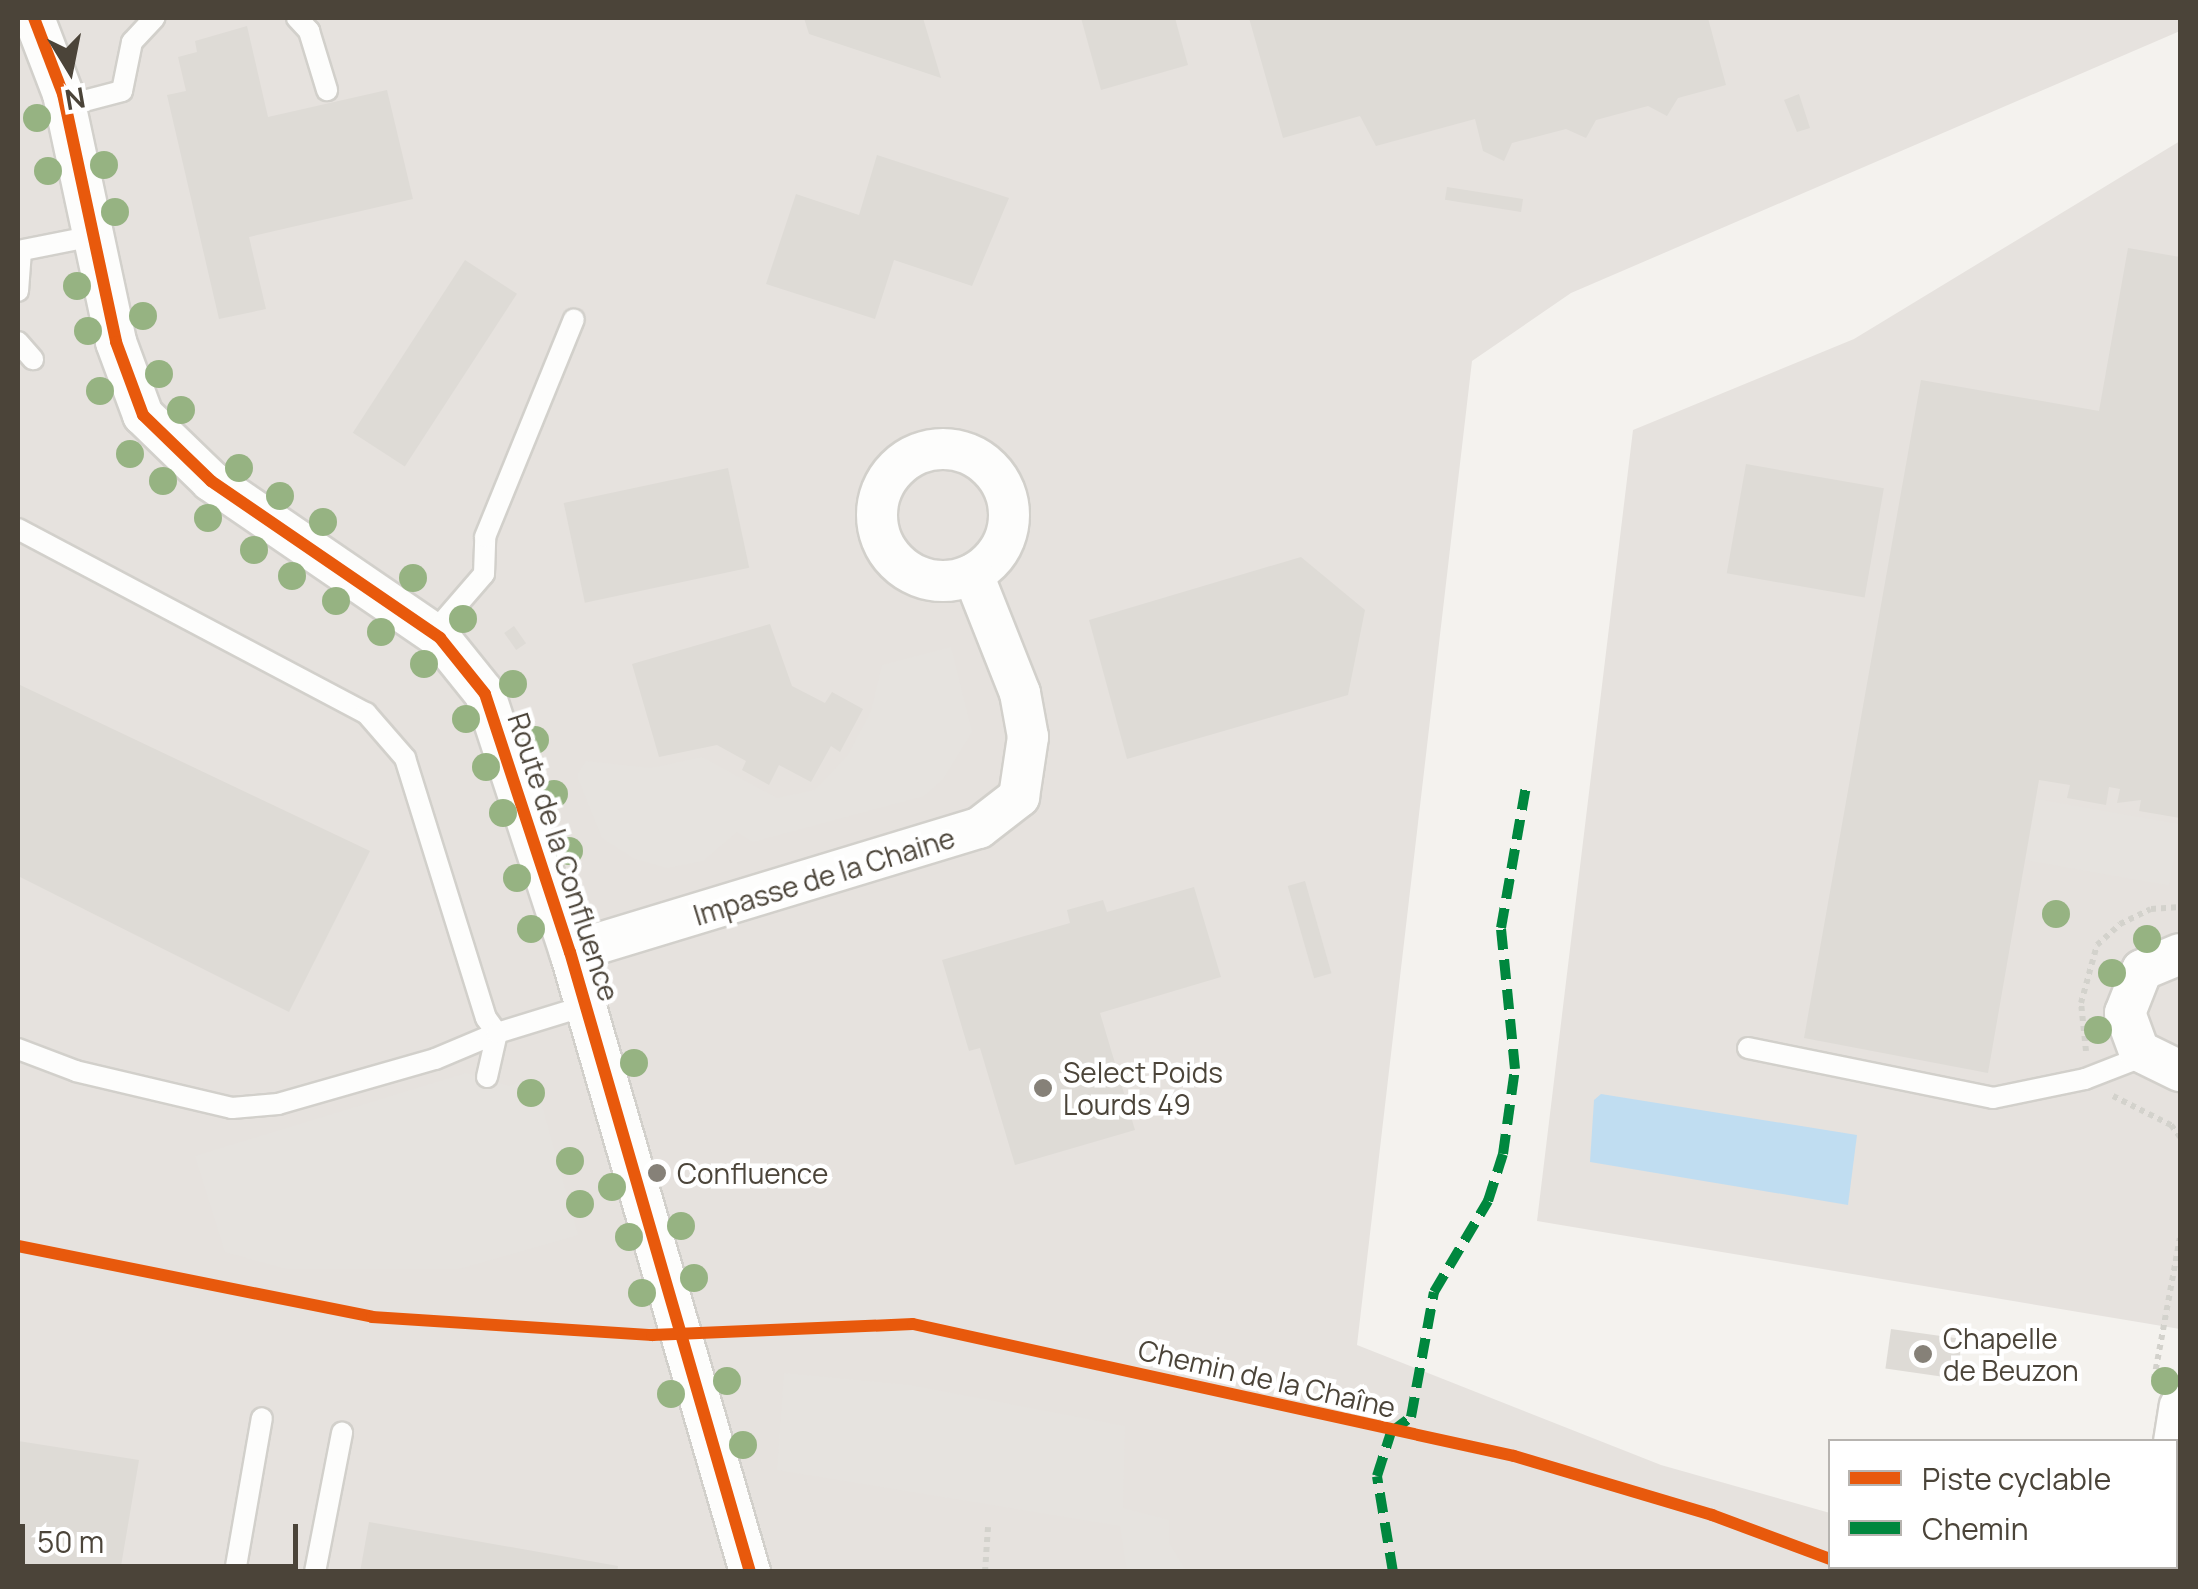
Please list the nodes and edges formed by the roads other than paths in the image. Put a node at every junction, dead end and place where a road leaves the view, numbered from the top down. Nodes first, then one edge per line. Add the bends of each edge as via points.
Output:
1 (34, 18) edge
2 (54, 18) edge
3 (154, 18) edge
4 (297, 18) edge
5 (327, 90) dead end
6 (64, 100) junction
7 (94, 236) junction
8 (19, 251) edge
9 (18, 290) edge
10 (574, 319) dead end
11 (18, 342) edge
12 (33, 359) dead end
13 (18, 529) edge
14 (973, 574) dead end
15 (433, 633) junction
16 (570, 952) junction
17 (2180, 954) edge
18 (586, 1006) junction
19 (496, 1033) junction
20 (18, 1048) edge
21 (1748, 1048) dead end
22 (2162, 1064) edge
23 (488, 1077) dead end
24 (2165, 1403) edge
25 (262, 1418) dead end
26 (342, 1433) dead end
27 (2173, 1439) edge
28 (236, 1572) edge
29 (315, 1572) edge
30 (750, 1572) edge

1 - 6 street, Route de la Confluence
2 - 6 street, Route de la Confluence via 63,50
3 - 6 lane via 132,42 122,92
4 - 5 lane via 309,31
6 - 7 street, Route de la Confluence
7 - 8 lane
7 - 15 street, Route de la Confluence via 116,342 143,414 211,481
8 - 9 lane
10 - 15 lane via 485,537 484,574
11 - 12 lane
13 - 19 lane via 366,713 405,758
14 - 16 street, Impasse de la Chaine via 1020,693 1028,737 1019,797 979,828
15 - 16 street, Route de la Confluence via 486,694
16 - 18 street, Route de la Confluence
17 - 22 street via 2153,962 2128,993 2126,1027
18 - 19 lane
18 - 30 street, Route de la Confluence
19 - 20 lane via 435,1059 278,1104 232,1108 76,1071
19 - 23 lane
21 - 22 lane via 1993,1098
24 - 27 street
25 - 28 lane
26 - 29 lane

